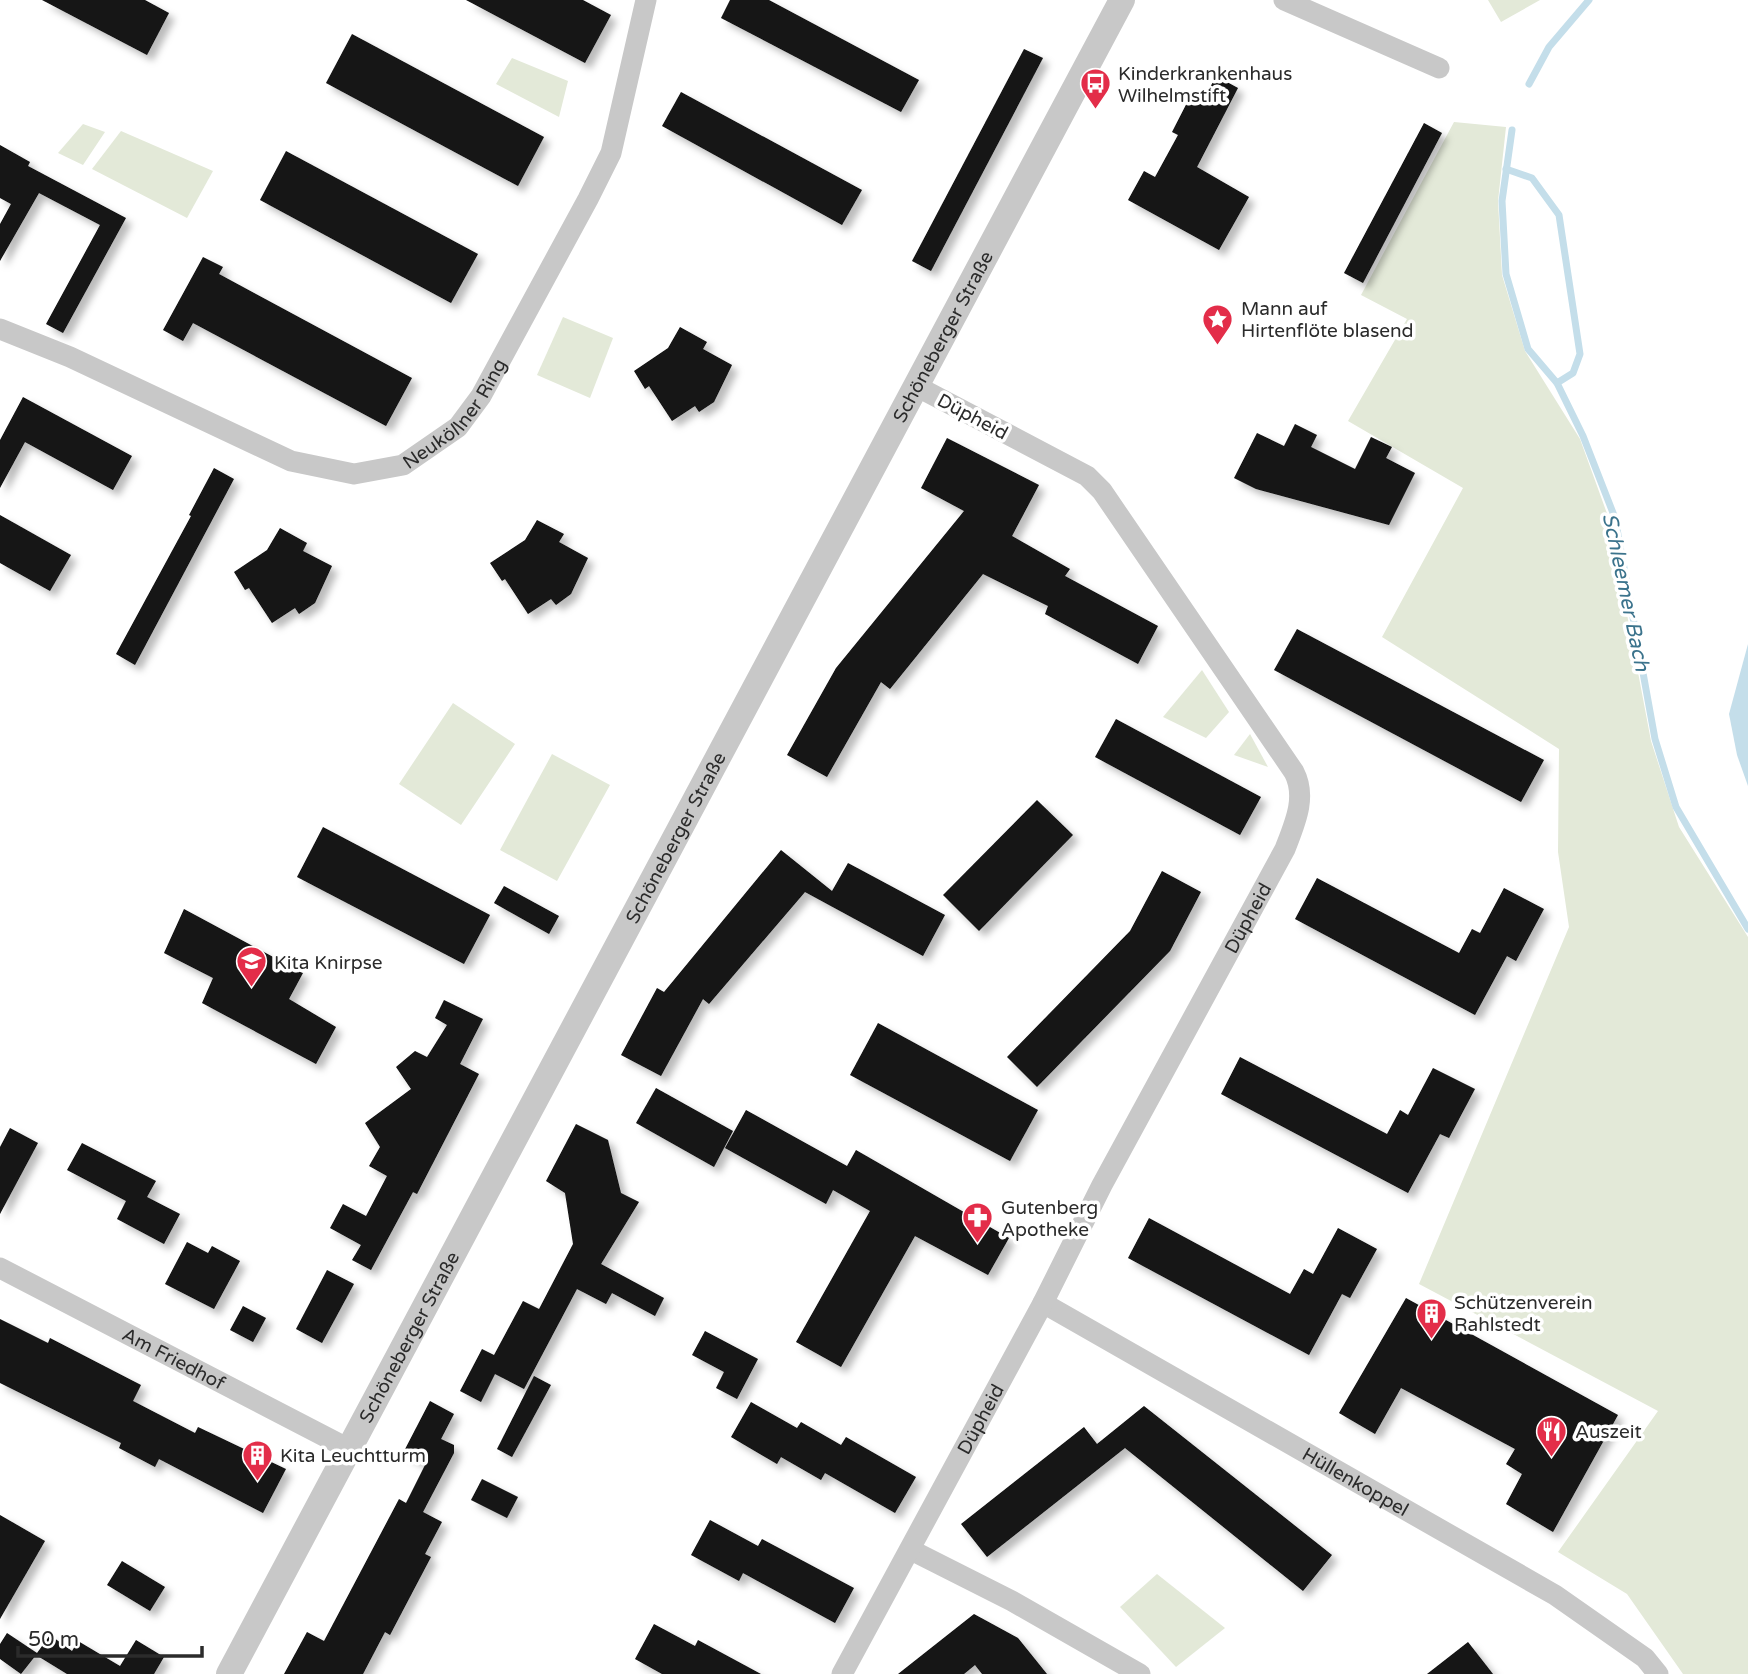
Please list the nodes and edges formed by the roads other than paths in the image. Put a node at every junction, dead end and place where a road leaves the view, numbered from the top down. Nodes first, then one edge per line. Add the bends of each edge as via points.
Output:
1 (646, 0) edge
2 (1122, 0) edge
3 (1284, 0) edge
4 (1439, 68) dead end
5 (0, 329) edge
6 (916, 386) junction
7 (0, 1268) edge
8 (1043, 1303) junction
9 (349, 1449) junction
10 (911, 1550) junction
11 (229, 1674) edge
12 (842, 1674) edge
13 (1140, 1674) edge
14 (1658, 1674) edge

1 - 5 street, Neuköllner Ring via 611,153 588,199 481,396 458,427 403,465 354,474 291,461
2 - 6 street, Schöneberger Straße
3 - 4 street
6 - 8 street, Düpheid via 1087,476 1102,491 1294,772 1301,793 1285,849
6 - 9 street, Schöneberger Straße
7 - 9 street, Am Friedhof
8 - 10 street, Düpheid
8 - 14 street, Hüllenkoppel via 1555,1595 1645,1658
9 - 11 street, Schöneberger Straße
10 - 12 street, Düpheid
10 - 13 street

